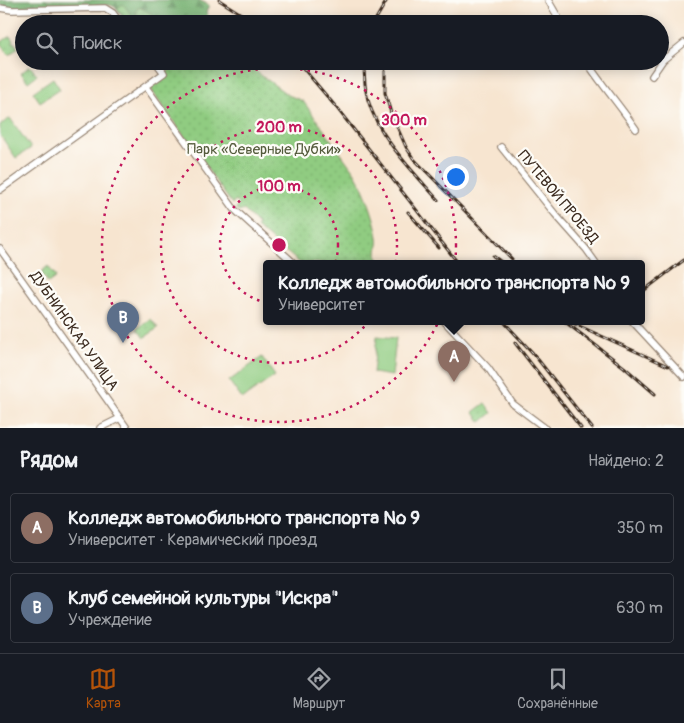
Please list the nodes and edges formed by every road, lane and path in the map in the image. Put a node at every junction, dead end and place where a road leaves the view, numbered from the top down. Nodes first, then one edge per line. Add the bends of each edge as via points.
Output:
1 (548, 0) edge
2 (0, 8) edge
3 (114, 15) edge
4 (557, 15) edge
5 (684, 43) edge
6 (669, 55) edge
7 (162, 70) edge
8 (592, 70) edge
9 (656, 70) edge
10 (652, 76) dead end
11 (146, 87) junction
12 (636, 129) dead end
13 (501, 147) dead end
14 (0, 190) edge
15 (0, 249) edge
16 (291, 260) edge
17 (594, 260) edge
18 (448, 325) edge
19 (636, 325) edge
20 (684, 377) edge
21 (120, 418) junction
22 (100, 428) edge
23 (127, 428) edge
24 (544, 428) edge

1 - 4 street
2 - 3 street via 105,8
5 - 6 street
7 - 11 street via 164,73
8 - 12 street
9 - 10 street
11 - 14 street
11 - 16 street via 234,210
13 - 17 street, ПУТЕВОЙ ПРОЕЗД
15 - 21 street, ДУБНИНСКАЯ УЛИЦА
18 - 24 street via 488,368 513,404
19 - 20 street
21 - 22 street
21 - 23 street, ДУБНИНСКАЯ УЛИЦА

